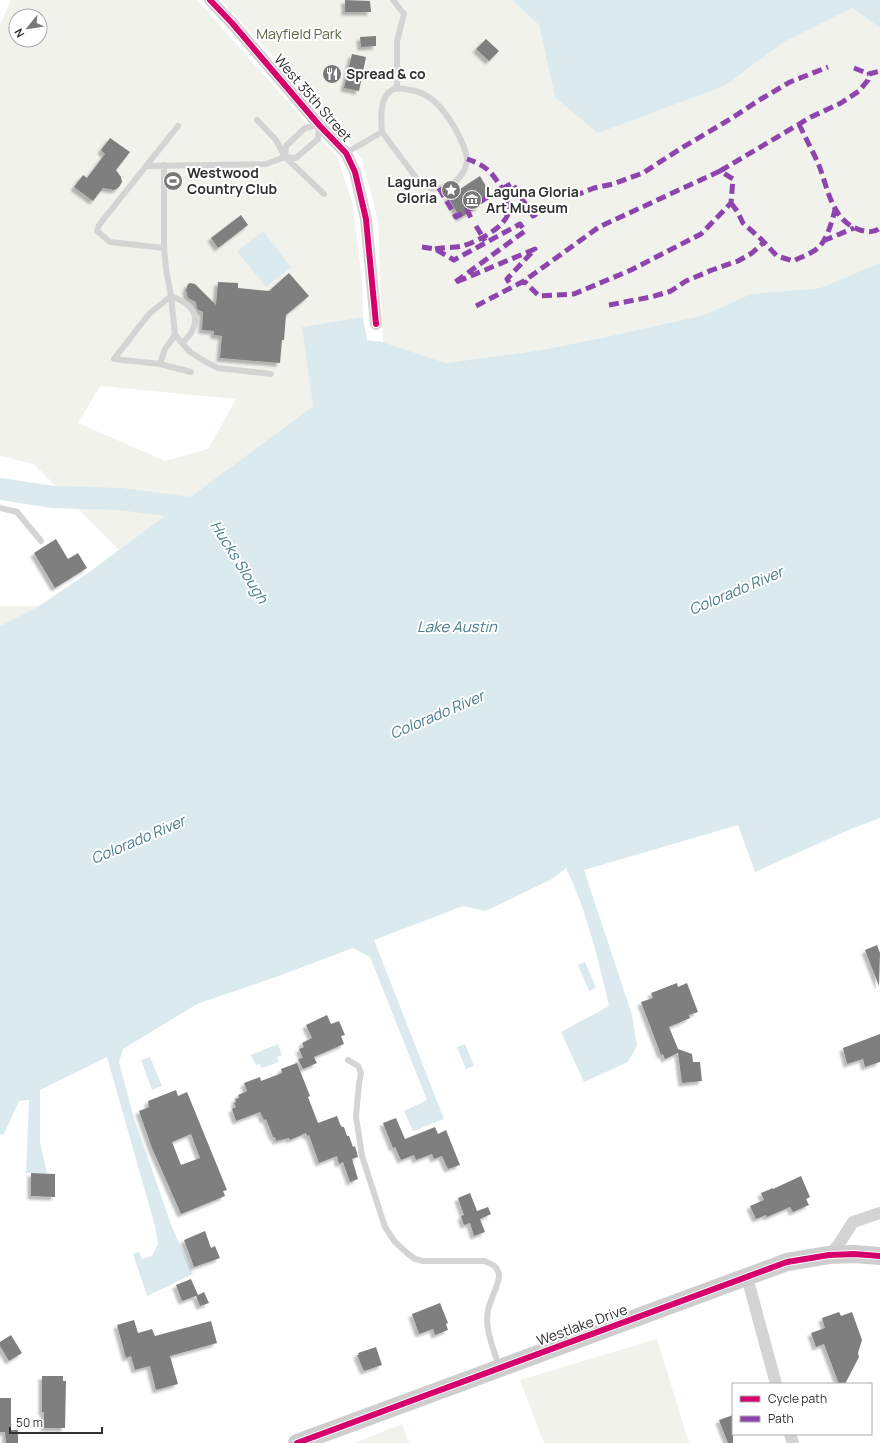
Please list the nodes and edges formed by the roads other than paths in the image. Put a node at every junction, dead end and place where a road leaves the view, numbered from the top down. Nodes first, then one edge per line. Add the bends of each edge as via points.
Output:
1 (210, 0) edge
2 (392, 0) edge
3 (397, 88) junction
4 (256, 120) dead end
5 (178, 126) dead end
6 (319, 126) junction
7 (382, 132) junction
8 (346, 153) junction
9 (285, 157) junction
10 (164, 165) junction
11 (146, 166) junction
12 (324, 194) dead end
13 (164, 248) junction
14 (171, 296) junction
15 (376, 324) dead end
16 (175, 336) junction
17 (182, 343) junction
18 (160, 364) junction
19 (191, 372) dead end
20 (271, 374) dead end
21 (0, 508) edge
22 (41, 540) dead end
23 (348, 1060) dead end
24 (880, 1213) edge
25 (829, 1255) junction
26 (880, 1256) edge
27 (747, 1276) junction
28 (499, 1368) junction
29 (776, 1383) edge
30 (297, 1443) edge

1 - 6 street, West 35th Street
2 - 3 lane via 404,14 397,41
3 - 7 lane via 391,90 382,106
3 - 7 lane via 421,92 442,109 463,146 467,159 466,167 458,180 452,184 439,188 426,187 414,176
4 - 9 lane via 276,140
5 - 11 lane
6 - 8 street, West 35th Street
6 - 9 lane via 305,128 286,146
6 - 9 lane via 318,139 296,158
7 - 8 lane
8 - 15 street, West 35th Street via 355,172 366,219
9 - 10 lane via 266,164
9 - 12 lane
10 - 11 lane
10 - 13 lane
11 - 13 lane via 99,225 97,231 110,242
13 - 14 lane
14 - 16 lane
14 - 17 lane via 184,301 192,309 195,321 192,332
14 - 18 lane via 149,314 114,360
16 - 17 lane
16 - 18 lane via 165,349
17 - 20 lane via 190,352 218,368
18 - 19 lane
21 - 22 lane via 17,512
23 - 28 lane via 358,1066 361,1073 356,1117 362,1156 385,1227 395,1242 415,1259 484,1261 497,1268 499,1276 487,1311 488,1329
24 - 25 street via 853,1222 840,1244
25 - 26 street, Westlake Drive
25 - 27 street, Westlake Drive via 787,1262
27 - 28 street, Westlake Drive
27 - 29 street
28 - 30 street, Westlake Drive

